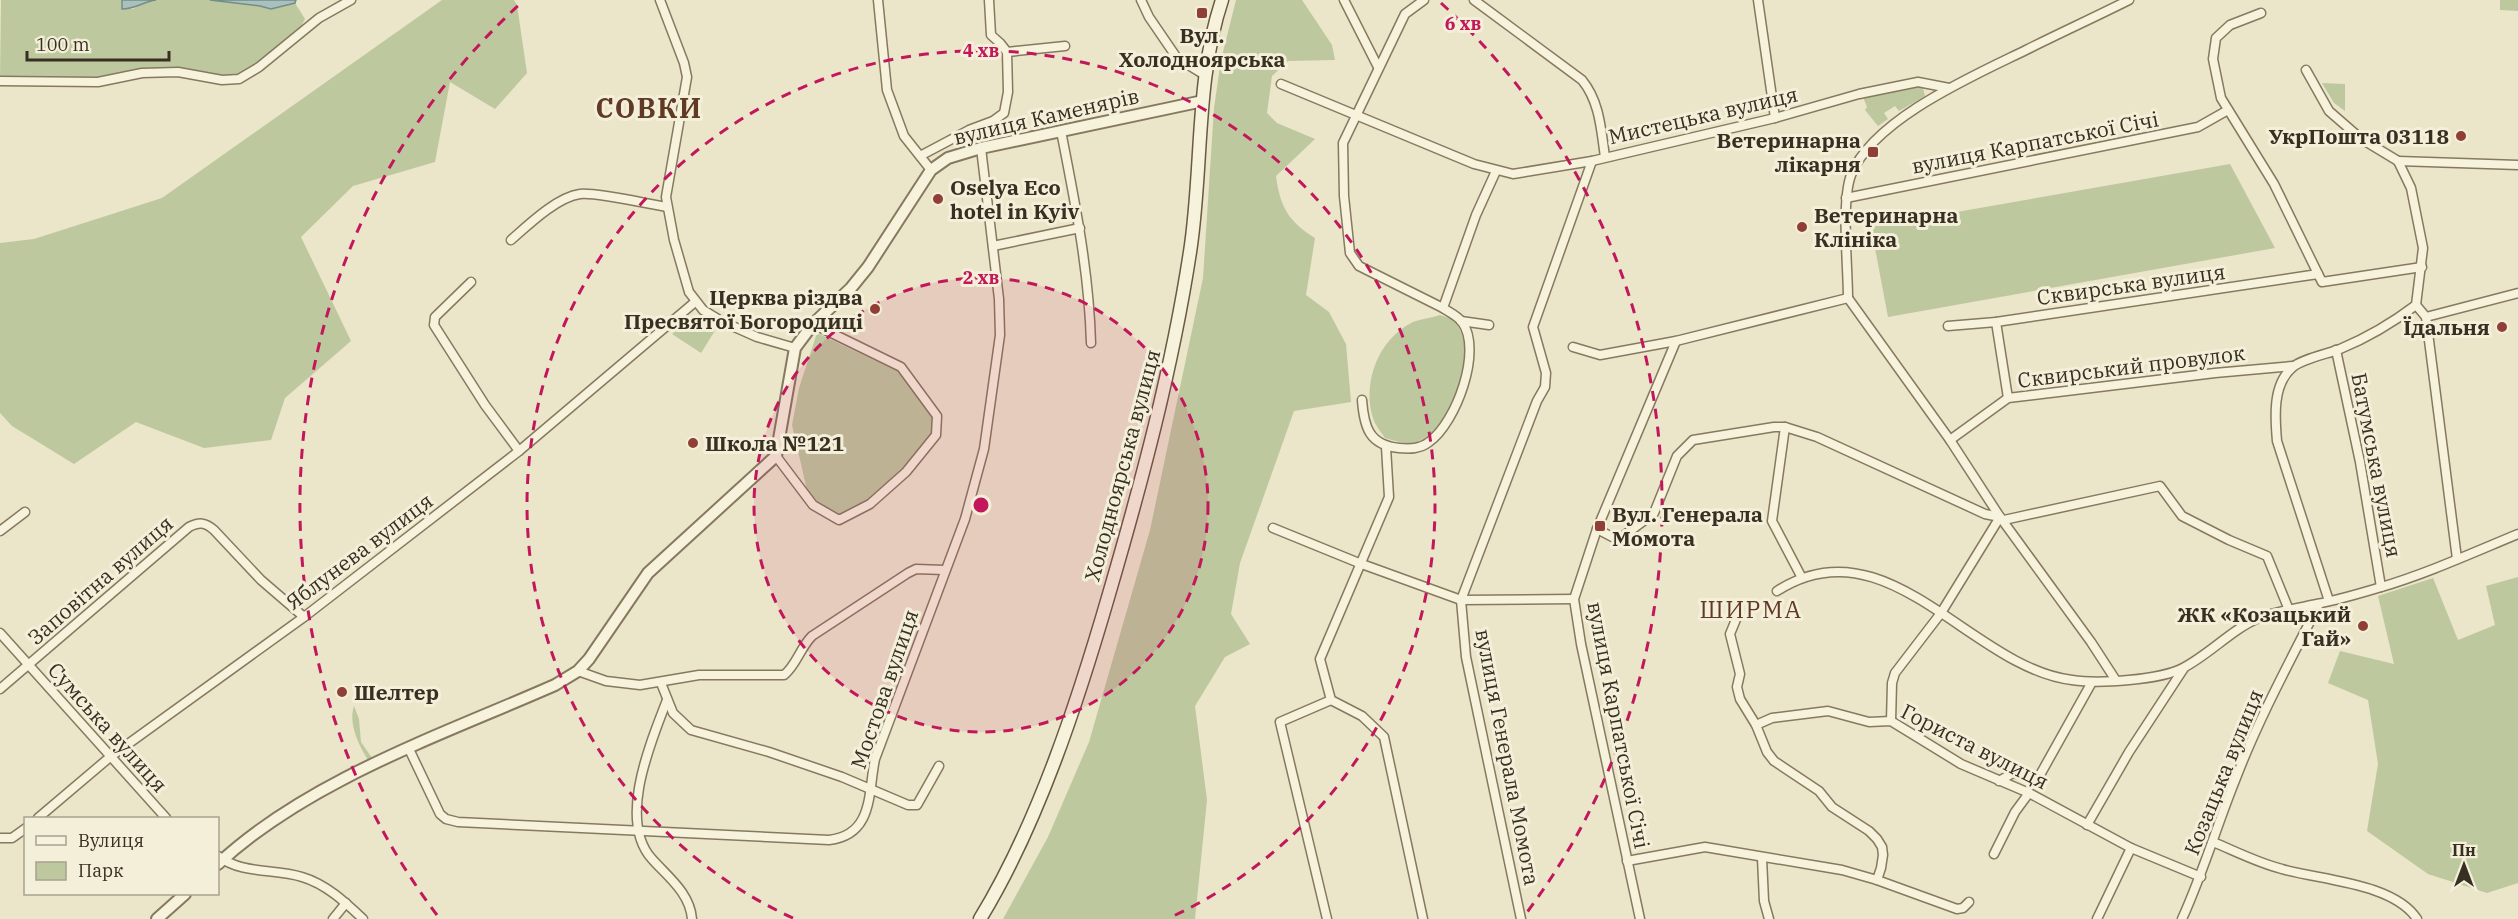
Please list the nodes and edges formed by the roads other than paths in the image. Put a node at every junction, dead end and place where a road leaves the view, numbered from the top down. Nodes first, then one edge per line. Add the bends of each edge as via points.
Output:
1 (351, 0) edge
2 (660, 0) edge
3 (878, 0) edge
4 (989, 0) edge
5 (1141, 0) edge
6 (1222, 0) edge
7 (1344, 0) edge
8 (1424, 0) edge
9 (1474, 0) edge
10 (1758, 0) edge
11 (2129, 0) edge
12 (2261, 13) dead end
13 (1065, 46) dead end
14 (1007, 52) junction
15 (1378, 67) junction
16 (2306, 70) dead end
17 (1205, 75) junction
18 (0, 81) edge
19 (1281, 84) dead end
20 (1949, 88) junction
21 (1203, 101) junction
22 (2228, 110) junction
23 (1356, 114) junction
24 (1775, 118) junction
25 (1061, 131) junction
26 (981, 148) junction
27 (920, 156) junction
28 (1605, 157) junction
29 (1592, 161) junction
30 (2398, 161) junction
31 (2518, 165) edge
32 (931, 170) junction
33 (1496, 171) junction
34 (1846, 198) junction
35 (667, 207) junction
36 (1080, 228) junction
37 (511, 240) dead end
38 (993, 246) junction
39 (2422, 267) junction
40 (2320, 278) junction
41 (471, 282) dead end
42 (2518, 293) edge
43 (1848, 298) junction
44 (695, 302) junction
45 (2416, 305) junction
46 (1443, 308) junction
47 (2426, 317) junction
48 (1461, 321) junction
49 (1996, 322) junction
50 (813, 324) junction
51 (1489, 325) dead end
52 (1948, 326) dead end
53 (1676, 341) junction
54 (1091, 343) dead end
55 (1573, 347) dead end
56 (795, 348) junction
57 (2336, 350) junction
58 (2293, 366) junction
59 (2008, 398) junction
60 (1362, 400) dead end
61 (1785, 427) junction
62 (1950, 440) junction
63 (1386, 447) junction
64 (519, 451) junction
65 (776, 456) junction
66 (25, 512) dead end
67 (2002, 518) junction
68 (1273, 528) dead end
69 (1597, 529) junction
70 (0, 531) edge
71 (2518, 534) edge
72 (2457, 559) junction
73 (1359, 563) junction
74 (944, 570) junction
75 (1802, 578) junction
76 (2381, 587) junction
77 (1777, 591) dead end
78 (1574, 599) junction
79 (1461, 600) junction
80 (2329, 601) junction
81 (2319, 604) junction
82 (2289, 610) junction
83 (1941, 613) junction
84 (304, 617) junction
85 (1737, 617) dead end
86 (0, 633) edge
87 (28, 665) junction
88 (2184, 667) junction
89 (578, 671) junction
90 (2115, 679) junction
91 (2092, 682) junction
92 (661, 683) junction
93 (0, 689) edge
94 (667, 700) junction
95 (1331, 700) junction
96 (1891, 721) junction
97 (1756, 725) junction
98 (409, 749) junction
99 (110, 757) junction
100 (939, 766) dead end
101 (1999, 781) junction
102 (870, 788) junction
103 (2029, 793) junction
104 (40, 817) edge
105 (164, 817) edge
106 (2087, 825) junction
107 (24, 829) edge
108 (637, 831) junction
109 (0, 838) edge
110 (2213, 842) junction
111 (2131, 848) junction
112 (1994, 854) dead end
113 (1762, 858) junction
114 (219, 860) edge
115 (1627, 861) junction
116 (2201, 877) junction
117 (1877, 880) junction
118 (184, 895) edge
119 (1969, 902) dead end
120 (346, 903) junction
121 (157, 919) edge
122 (333, 919) edge
123 (363, 919) edge
124 (692, 919) edge
125 (980, 919) edge
126 (1327, 919) edge
127 (1423, 919) edge
128 (1521, 919) edge
129 (1640, 919) edge
130 (1768, 919) edge
131 (2097, 919) edge
132 (2182, 919) edge
133 (2417, 919) edge

1 - 18 street via 319,18 239,79 178,72 142,73 98,82
2 - 35 street via 687,77
3 - 27 street via 886,90 903,136
4 - 14 street via 991,35
5 - 17 street via 1177,58
6 - 17 main road, Холодноярська вулиця
7 - 15 street
8 - 15 street via 1405,14
9 - 28 street via 1582,80 1599,113
10 - 24 street
11 - 20 street
12 - 22 street via 2230,25 2216,38 2213,59 2221,98
13 - 14 street
14 - 27 street via 1004,112
15 - 23 street
16 - 30 street via 2329,111 2360,138
17 - 21 main road, Холодноярська вулиця
19 - 23 street, Мистецька вулиця
20 - 24 street, Мистецька вулиця via 1918,82
20 - 34 street via 1873,142 1851,175
21 - 25 street, вулиця Каменярів
21 - 125 main road, Холодноярська вулиця via 1192,239 1150,453 1090,660 1002,883
22 - 34 street, вулиця Карпатської Січі via 2198,127
22 - 40 street via 2274,184
23 - 33 street, Мистецька вулиця
23 - 46 street via 1343,143 1350,253 1359,266
24 - 28 street, Мистецька вулиця
25 - 26 street, вулиця Каменярів
25 - 36 street
26 - 32 street, вулиця Каменярів via 948,158
26 - 38 street, Мостова вулиця
27 - 32 street
28 - 29 street, Мистецька вулиця
29 - 33 street, Мистецька вулиця via 1530,173
29 - 79 street, вулиця Генерала Момота via 1533,327 1546,373 1545,387
30 - 31 street
30 - 39 street via 2411,188 2423,248
32 - 50 street, вулиця Каменярів via 868,267
33 - 46 street
34 - 43 street
35 - 37 street via 580,194 537,218
35 - 44 street
36 - 38 street
36 - 54 street
38 - 74 street, Мостова вулиця via 1000,335 984,448 974,492
39 - 40 street, Сквирська вулиця
39 - 45 street
40 - 49 street, Сквирська вулиця
41 - 64 street via 435,317 434,324 484,405
42 - 47 street
43 - 53 street
43 - 62 street
44 - 56 street via 721,321
44 - 64 street, Яблунева вулиця
45 - 47 street
45 - 57 street, Сквирський провулок via 2381,330
46 - 48 street
47 - 72 street
48 - 51 street
48 - 63 street via 1471,345 1468,369 1445,426 1421,447
49 - 52 street, Сквирська вулиця
49 - 59 street
50 - 56 street, вулиця Каменярів
50 - 65 street via 902,368 937,416 936,435 878,498 839,520 813,505
53 - 55 street via 1600,354
53 - 69 street, вулиця Карпатської Січі
56 - 65 street, вулиця Каменярів
57 - 58 street, Сквирський провулок
57 - 76 street, Батумська вулиця
58 - 59 street, Сквирський провулок
58 - 80 street via 2277,396 2277,441
59 - 62 street, Сквирський провулок
60 - 63 street via 1367,428
61 - 67 street via 1817,437 1985,514
61 - 69 street via 1693,440 1677,456 1654,513 1618,540
61 - 75 street via 1772,521
62 - 67 street
63 - 73 street via 1389,496
64 - 84 street, Яблунева вулиця
65 - 89 street via 648,573
66 - 70 street
67 - 82 street via 2160,486 2182,516 2267,556
67 - 83 street
67 - 90 street
68 - 73 street
69 - 78 street, вулиця Карпатської Січі
71 - 72 street
72 - 76 street
73 - 79 street
73 - 95 street via 1320,659
74 - 92 street via 916,569 898,579 812,636 784,675 699,675
74 - 102 street, Мостова вулиця via 875,759
75 - 77 street
75 - 83 street via 1860,573 1877,578
76 - 80 street
78 - 79 street
78 - 115 street, вулиця Карпатської Січі
79 - 128 street, вулиця Генерала Момота via 1466,657
80 - 81 street
81 - 82 street
81 - 110 street, Козацька вулиця via 2258,727
82 - 88 street via 2258,618
83 - 91 street via 2029,667 2051,676
83 - 96 street via 1895,673
84 - 87 street, Заповітна вулиця via 261,580 214,530 198,523
84 - 99 street, Яблунева вулиця
85 - 97 street via 1730,634 1740,674 1737,687
86 - 87 street, Сумська вулиця
87 - 93 street, Заповітна вулиця
87 - 99 street, Сумська вулиця
88 - 90 street via 2164,676
88 - 106 street
89 - 92 street via 625,685
89 - 98 street via 555,686
90 - 91 street
91 - 101 street via 2040,775 2037,778 2013,773
92 - 94 street
94 - 102 street via 691,730 769,752
94 - 108 street via 640,785
95 - 126 street via 1280,722
95 - 127 street via 1362,716 1384,737
96 - 97 street, Гориста вулиця via 1869,722 1828,711 1773,718
96 - 101 street, Гориста вулиця via 1961,764
97 - 117 street via 1774,761 1819,791 1832,807 1877,839 1882,855
98 - 108 street, Мостова вулиця via 446,819
98 - 114 street via 297,805
99 - 104 street, Яблунева вулиця
99 - 105 street, Сумська вулиця
100 - 102 street via 914,806
101 - 103 street, Гориста вулиця
102 - 108 street, Мостова вулиця via 871,797 860,822 853,831 836,839
103 - 106 street, Гориста вулиця
103 - 112 street
106 - 111 street, Гориста вулиця
107 - 109 street via 12,838
108 - 124 street via 650,858 689,902
110 - 116 street, Козацька вулиця
110 - 133 street via 2278,868 2348,881 2403,904
111 - 116 street, Гориста вулиця
111 - 131 street
113 - 115 street via 1705,847
113 - 117 street via 1842,870
113 - 130 street
114 - 120 street via 238,867 303,877
115 - 129 street, вулиця Карпатської Січі
116 - 132 street, Козацька вулиця
117 - 119 street via 1957,909
118 - 121 street
120 - 122 street
120 - 123 street

